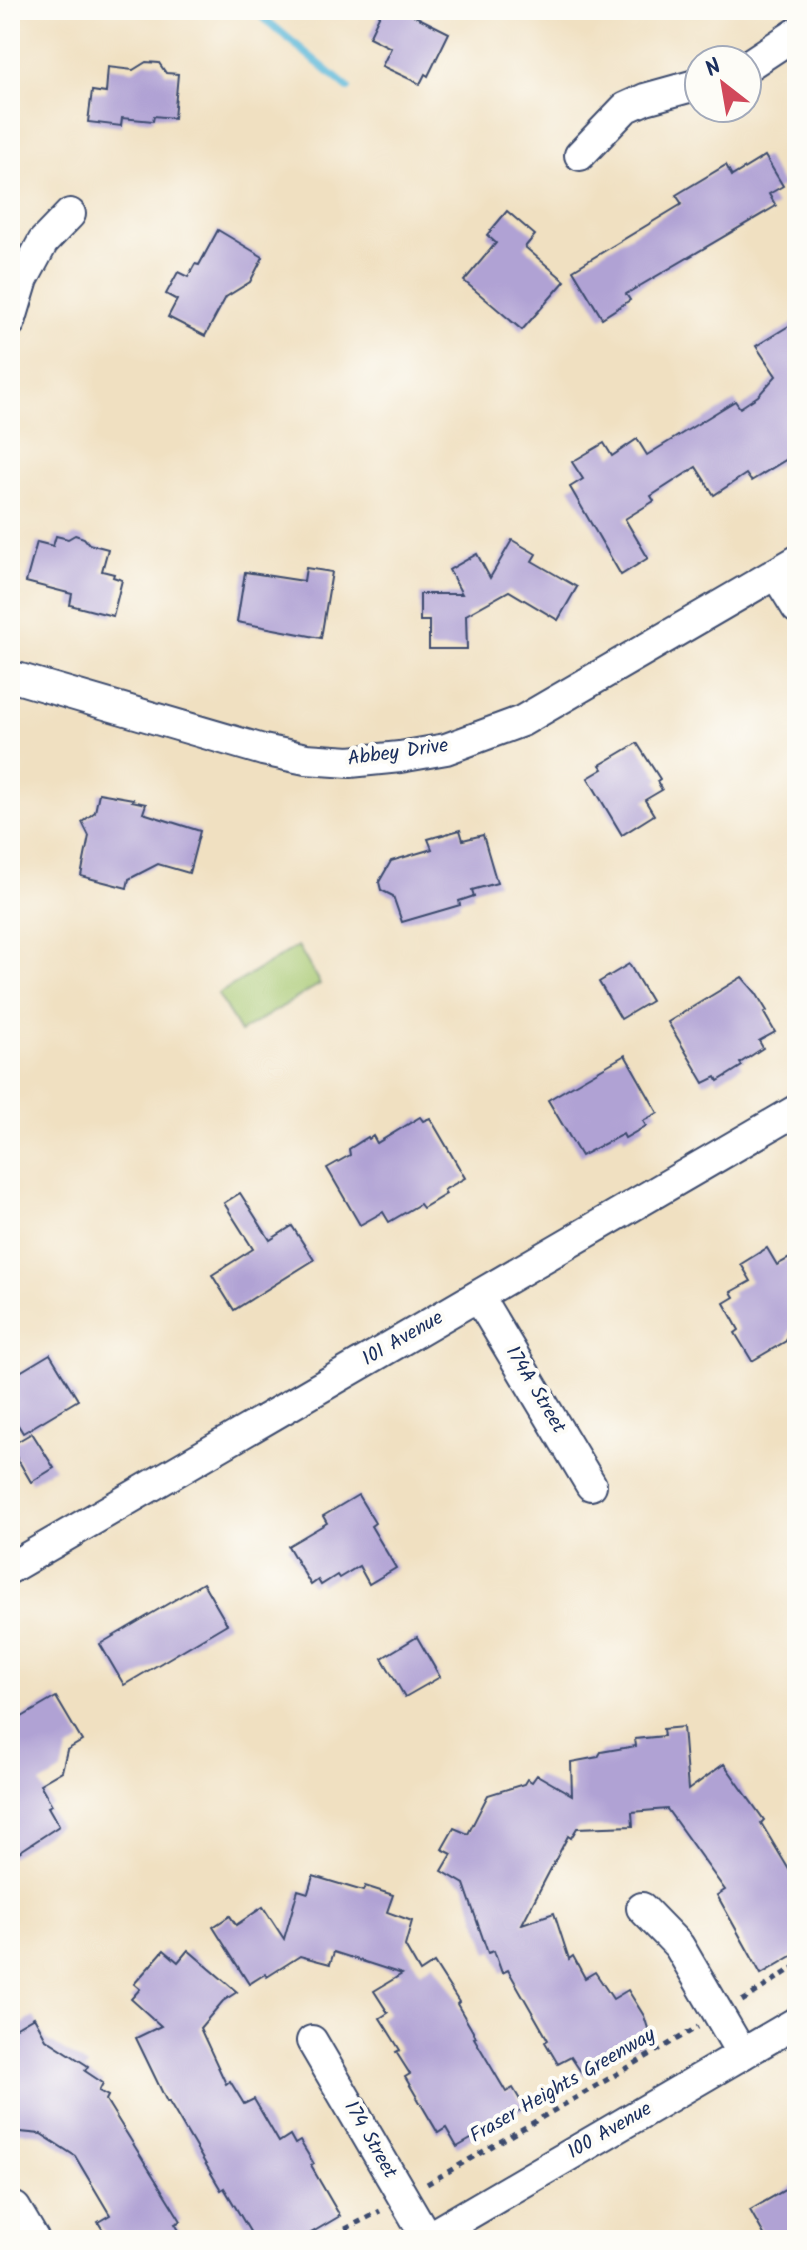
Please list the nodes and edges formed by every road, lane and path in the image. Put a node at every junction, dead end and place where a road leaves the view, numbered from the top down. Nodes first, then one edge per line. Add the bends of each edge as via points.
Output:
1 (797, 33) edge
2 (763, 55) edge
3 (683, 88) edge
4 (580, 155) dead end
5 (70, 214) dead end
6 (10, 322) edge
7 (786, 567) edge
8 (797, 608) edge
9 (10, 676) edge
10 (797, 1110) edge
11 (478, 1296) junction
12 (591, 1485) dead end
13 (10, 1568) edge
14 (642, 1908) dead end
15 (797, 1966) edge
16 (752, 1995) dead end
17 (797, 2022) edge
18 (702, 2024) dead end
19 (312, 2041) dead end
20 (742, 2054) junction
21 (440, 2176) dead end
22 (15, 2208) dead end
23 (368, 2218) dead end
24 (425, 2239) edge
25 (34, 2240) edge
26 (324, 2240) edge

1 - 2 street
3 - 4 street via 625,108
5 - 6 street via 43,242 23,279
7 - 8 street
7 - 9 street, Abbey Drive via 522,721 446,749 400,757 306,759
10 - 11 street, 101 Avenue
11 - 12 street, 174A Street
11 - 13 street, 101 Avenue
14 - 20 street via 679,1946
15 - 16 path
17 - 20 street, 100 Avenue
18 - 21 path, Fraser Heights Greenway
19 - 24 street, 174 Street
20 - 24 street, 100 Avenue
22 - 25 street
23 - 26 path

